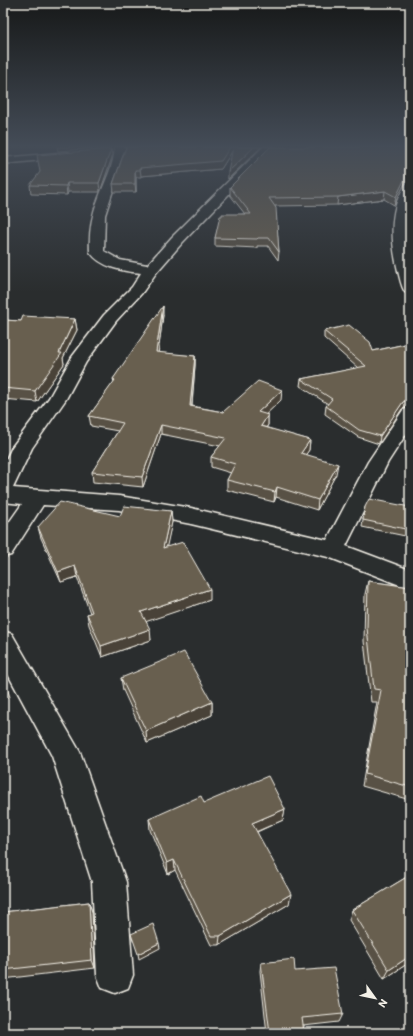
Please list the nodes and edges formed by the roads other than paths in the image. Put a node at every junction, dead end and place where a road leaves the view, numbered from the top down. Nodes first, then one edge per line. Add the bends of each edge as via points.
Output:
1 (104, 195) edge
2 (221, 195) edge
3 (406, 204) edge
4 (152, 270) junction
5 (410, 289) edge
6 (410, 414) edge
7 (3, 487) edge
8 (3, 495) edge
9 (37, 498) junction
10 (3, 548) edge
11 (333, 550) junction
12 (410, 580) edge
13 (3, 641) edge
14 (115, 976) dead end

1 - 4 street via 98,217 97,252 113,263
2 - 4 street
3 - 5 street via 399,230
4 - 7 street via 110,318 78,361 57,399 22,447
6 - 11 street via 378,462
8 - 9 street
9 - 10 street
9 - 11 street via 119,503 191,516
11 - 12 street
13 - 14 street via 65,752 109,882

